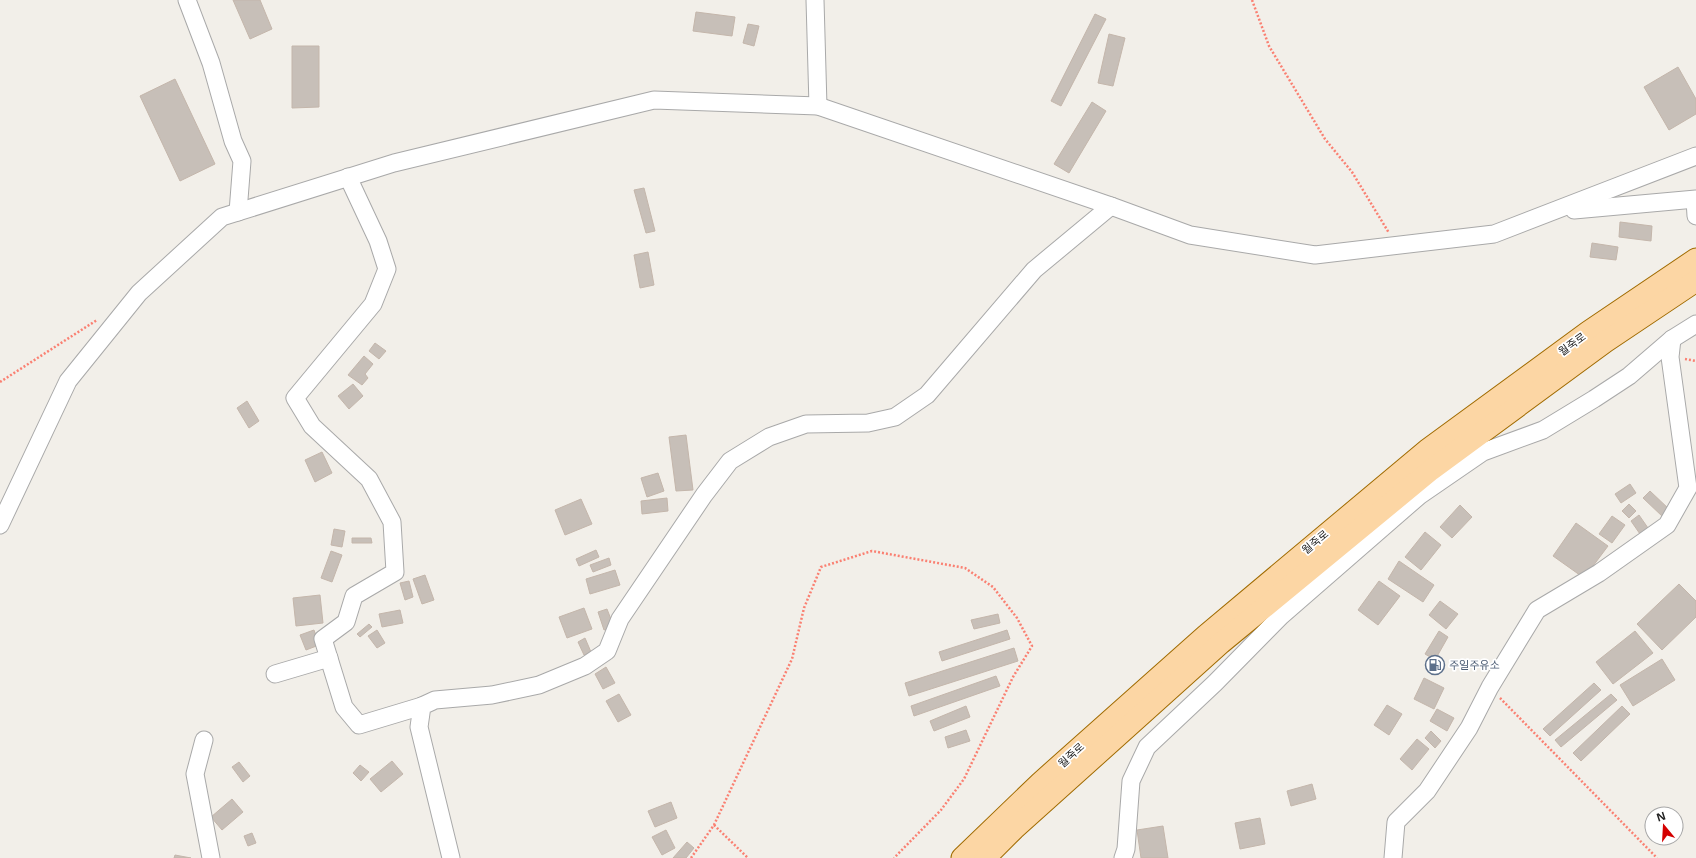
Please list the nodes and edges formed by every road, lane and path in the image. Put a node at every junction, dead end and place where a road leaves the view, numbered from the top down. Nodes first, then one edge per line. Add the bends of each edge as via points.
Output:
1 (187, 0) edge
2 (814, 0) edge
3 (1252, 0) edge
4 (818, 106) junction
5 (1696, 156) edge
6 (348, 177) junction
7 (1696, 205) edge
8 (1111, 206) junction
9 (238, 212) junction
10 (1550, 212) junction
11 (1396, 245) junction
12 (1696, 259) edge
13 (1696, 281) edge
14 (99, 319) dead end
15 (1696, 324) edge
16 (1672, 339) junction
17 (0, 382) edge
18 (0, 525) edge
19 (329, 658) junction
20 (275, 674) dead end
21 (1490, 687) junction
22 (422, 706) junction
23 (204, 740) dead end
24 (714, 825) junction
25 (211, 858) edge
26 (451, 858) edge
27 (691, 858) edge
28 (748, 858) edge
29 (894, 858) edge
30 (962, 858) edge
31 (985, 858) edge
32 (1122, 858) edge
33 (1393, 858) edge
34 (1657, 858) edge

1 - 9 street via 211,63 233,141 242,161
2 - 4 street
3 - 11 path via 1269,46 1325,139 1352,172
4 - 6 street via 654,100 394,162
4 - 8 street
5 - 10 street
6 - 9 street
6 - 19 street via 378,241 387,269 373,304 295,398 312,426 369,479 392,522 395,572 354,596 346,622 324,639
7 - 10 street via 1648,202
8 - 11 street via 1190,235 1315,255
8 - 22 street via 1034,270 927,395 895,417 868,423 806,424 769,437 730,462 704,495 620,619 607,651 585,666 539,685 492,695 435,700
9 - 18 street via 222,217 138,293 68,380
10 - 11 street via 1494,234
12 - 30 main road, 월죽로 via 1588,332 1427,450 1204,636 1041,782
13 - 31 main road, 월죽로 via 1605,342 1431,470 1221,643
14 - 17 path
15 - 16 street
16 - 21 street via 1670,357 1688,488 1667,525 1599,573 1537,610
16 - 32 street via 1629,376 1594,399 1543,430 1483,452 1419,496 1281,616 1147,747 1131,781 1126,849
19 - 20 street
19 - 22 street via 344,707 359,725
21 - 33 street via 1470,728 1427,791 1396,822
21 - 34 path
22 - 26 street via 419,726
23 - 25 street via 195,774
24 - 27 path
24 - 28 path
24 - 29 path via 792,659 804,608 821,567 872,551 965,568 993,587 1017,618 1032,646 1013,677 964,779 941,810

